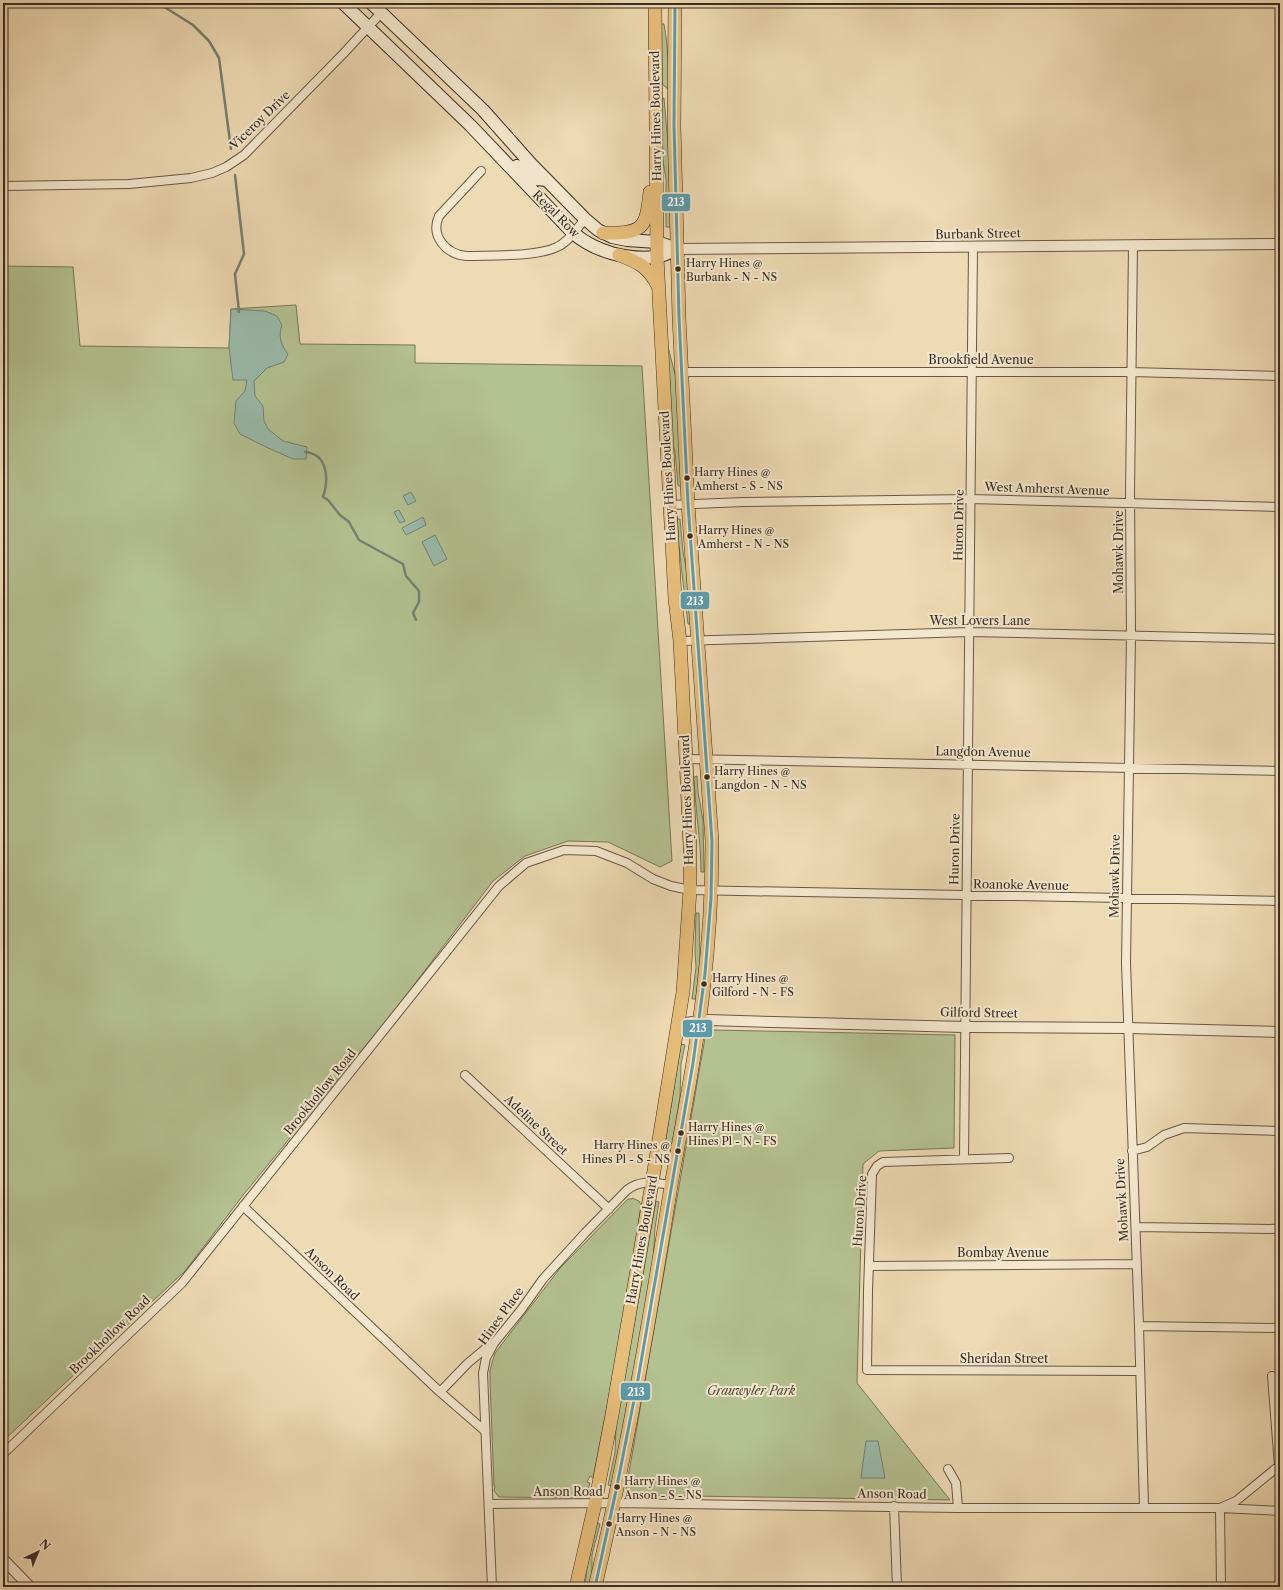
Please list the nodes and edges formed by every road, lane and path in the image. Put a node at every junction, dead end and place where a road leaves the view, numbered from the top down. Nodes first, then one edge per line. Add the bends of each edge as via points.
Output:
1 (343, 3) edge
2 (371, 3) edge
3 (655, 6) edge
4 (675, 6) edge
5 (381, 13) junction
6 (368, 27) junction
7 (656, 90) junction
8 (464, 92) junction
9 (450, 106) junction
10 (674, 125) junction
11 (497, 154) junction
12 (657, 159) junction
13 (481, 171) dead end
14 (547, 180) junction
15 (3, 186) edge
16 (585, 219) junction
17 (573, 233) junction
18 (603, 233) junction
19 (657, 242) junction
20 (1280, 244) edge
21 (1133, 245) junction
22 (973, 247) junction
23 (677, 249) junction
24 (619, 255) junction
25 (657, 257) junction
26 (659, 288) junction
27 (681, 372) junction
28 (972, 372) junction
29 (1131, 372) junction
30 (1280, 376) edge
31 (971, 499) junction
32 (688, 504) junction
33 (1131, 504) junction
34 (670, 505) junction
35 (1280, 507) edge
36 (970, 632) junction
37 (1131, 635) junction
38 (1280, 639) edge
39 (698, 640) junction
40 (680, 641) junction
41 (686, 759) junction
42 (706, 759) junction
43 (968, 764) junction
44 (1128, 767) junction
45 (1280, 771) edge
46 (690, 890) junction
47 (711, 890) junction
48 (966, 896) junction
49 (1127, 898) junction
50 (1280, 901) edge
51 (699, 1021) junction
52 (678, 1024) junction
53 (964, 1026) junction
54 (1128, 1028) junction
55 (1280, 1032) edge
56 (464, 1075) dead end
57 (1280, 1131) edge
58 (1132, 1150) junction
59 (1009, 1158) dead end
60 (964, 1159) junction
61 (652, 1183) junction
62 (672, 1185) junction
63 (243, 1206) junction
64 (609, 1209) junction
65 (1136, 1227) junction
66 (1280, 1229) edge
67 (1137, 1264) junction
68 (869, 1266) junction
69 (1139, 1326) junction
70 (1280, 1328) edge
71 (494, 1343) junction
72 (867, 1370) joint
73 (1140, 1371) junction
74 (1272, 1376) dead end
75 (440, 1392) junction
76 (485, 1431) junction
77 (1279, 1446) edge
78 (3, 1454) edge
79 (1280, 1465) edge
80 (948, 1469) dead end
81 (614, 1503) junction
82 (489, 1504) junction
83 (595, 1504) junction
84 (894, 1506) junction
85 (1144, 1507) junction
86 (958, 1508) junction
87 (1220, 1508) junction
88 (1280, 1511) edge
89 (3, 1558) edge
90 (30, 1587) edge
91 (492, 1587) edge
92 (576, 1587) edge
93 (595, 1587) edge
94 (897, 1587) edge
95 (1220, 1587) edge

1 - 6 main road, Regal Row
2 - 5 main road, Regal Row
3 - 4 main road
3 - 7 main road, Harry Hines Boulevard
4 - 10 main road, Harry Hines Boulevard
5 - 6 street, Viceroy Drive
5 - 8 main road, Regal Row
6 - 9 main road, Regal Row
6 - 15 street, Viceroy Drive via 244,155 226,167 191,178 129,184
7 - 10 main road via 664,92 668,98 669,116
7 - 12 main road, Harry Hines Boulevard
8 - 9 main road
8 - 14 main road, Regal Row
9 - 11 main road, Regal Row
10 - 23 main road, Harry Hines Boulevard
11 - 14 main road via 508,158 528,175
11 - 17 main road, Regal Row
12 - 18 main road via 644,222 632,232
12 - 19 main road, Harry Hines Boulevard
13 - 17 street via 436,222 437,235 447,250 466,256 532,253 558,247
14 - 16 main road, Regal Row
16 - 17 street
16 - 18 main road, Regal Row
17 - 24 main road, Regal Row via 596,249
18 - 19 main road, Regal Row via 627,240
19 - 23 main road, Regal Row
19 - 25 main road, Harry Hines Boulevard
20 - 21 street, Burbank Street
21 - 22 street, Burbank Street
21 - 29 street, Mohawk Drive
22 - 23 street, Burbank Street
22 - 28 street, Huron Drive
23 - 25 main road, Regal Row
23 - 27 main road, Harry Hines Boulevard
24 - 25 main road, Regal Row
24 - 26 main road via 640,264 649,272
25 - 26 main road, Harry Hines Boulevard
26 - 34 main road, Harry Hines Boulevard
27 - 28 street, Brookfield Avenue
27 - 32 main road, Harry Hines Boulevard
28 - 29 street, Brookfield Avenue
28 - 31 street, Huron Drive
29 - 30 street, Brookfield Avenue
29 - 33 street, Mohawk Drive
31 - 32 street, West Amherst Avenue
31 - 33 street, West Amherst Avenue
31 - 36 street, Huron Drive
32 - 34 street, West Amherst Avenue
32 - 39 main road, Harry Hines Boulevard
33 - 35 street, West Amherst Avenue
33 - 37 street, Mohawk Drive
34 - 40 main road, Harry Hines Boulevard
36 - 37 street, West Lovers Lane
36 - 39 street, West Lovers Lane
36 - 43 street, Huron Drive
37 - 38 street, West Lovers Lane
37 - 44 street, Mohawk Drive
39 - 40 street, West Lovers Lane
39 - 42 main road, Harry Hines Boulevard
40 - 41 main road, Harry Hines Boulevard
41 - 42 street, Langdon Avenue
41 - 46 main road, Harry Hines Boulevard
42 - 43 street, Langdon Avenue
42 - 47 main road, Harry Hines Boulevard via 712,841
43 - 44 street, Langdon Avenue
43 - 48 street, Huron Drive
44 - 45 street, Langdon Avenue
44 - 49 street, Mohawk Drive
46 - 47 street, Roanoke Avenue
46 - 52 main road, Harry Hines Boulevard via 686,962
46 - 63 street, Brookhollow Road via 653,879 627,863 596,851 564,850 526,863 500,886
47 - 48 street, Roanoke Avenue
47 - 51 main road, Harry Hines Boulevard via 706,972
48 - 49 street, Roanoke Avenue
48 - 53 street, Huron Drive
49 - 50 street, Roanoke Avenue
49 - 54 street, Mohawk Drive
51 - 52 street, Gilford Street
51 - 53 street, Gilford Street
51 - 62 main road, Harry Hines Boulevard
52 - 61 main road, Harry Hines Boulevard
53 - 54 street, Gilford Street
53 - 60 street, Huron Drive
54 - 55 street, Gilford Street
54 - 58 street, Mohawk Drive
56 - 64 street, Adeline Street
57 - 58 street via 1184,1128 1164,1135 1147,1148
58 - 65 street, Mohawk Drive
59 - 60 street
60 - 68 street, Huron Drive via 883,1162 876,1166 872,1174
61 - 62 street, Hines Place
61 - 64 street, Hines Place via 634,1185
61 - 83 main road, Harry Hines Boulevard
62 - 81 main road, Harry Hines Boulevard
63 - 75 street, Anson Road
63 - 78 street, Brookhollow Road via 182,1283
64 - 71 street, Hines Place via 556,1263
65 - 66 street
65 - 67 street, Mohawk Drive
67 - 68 street, Bombay Avenue
67 - 69 street, Mohawk Drive
68 - 72 street, Huron Drive
69 - 70 street
69 - 73 street, Mohawk Drive
71 - 75 street via 468,1363
71 - 76 street, Hines Place via 486,1358 483,1373
72 - 73 street, Sheridan Street
73 - 85 street, Mohawk Drive
74 - 77 street
75 - 76 street, Anson Road
76 - 82 street, Hines Place
77 - 79 street
79 - 87 street, Anson Road via 1236,1501
80 - 86 street via 956,1483
81 - 83 street, Anson Road
81 - 84 street, Anson Road
81 - 93 main road, Harry Hines Boulevard
82 - 83 street, Anson Road
82 - 91 street, Hines Place
83 - 92 main road, Harry Hines Boulevard
84 - 86 street, Anson Road
84 - 94 street
85 - 86 street, Anson Road
85 - 87 street, Anson Road
87 - 88 street
87 - 95 street
89 - 90 street

